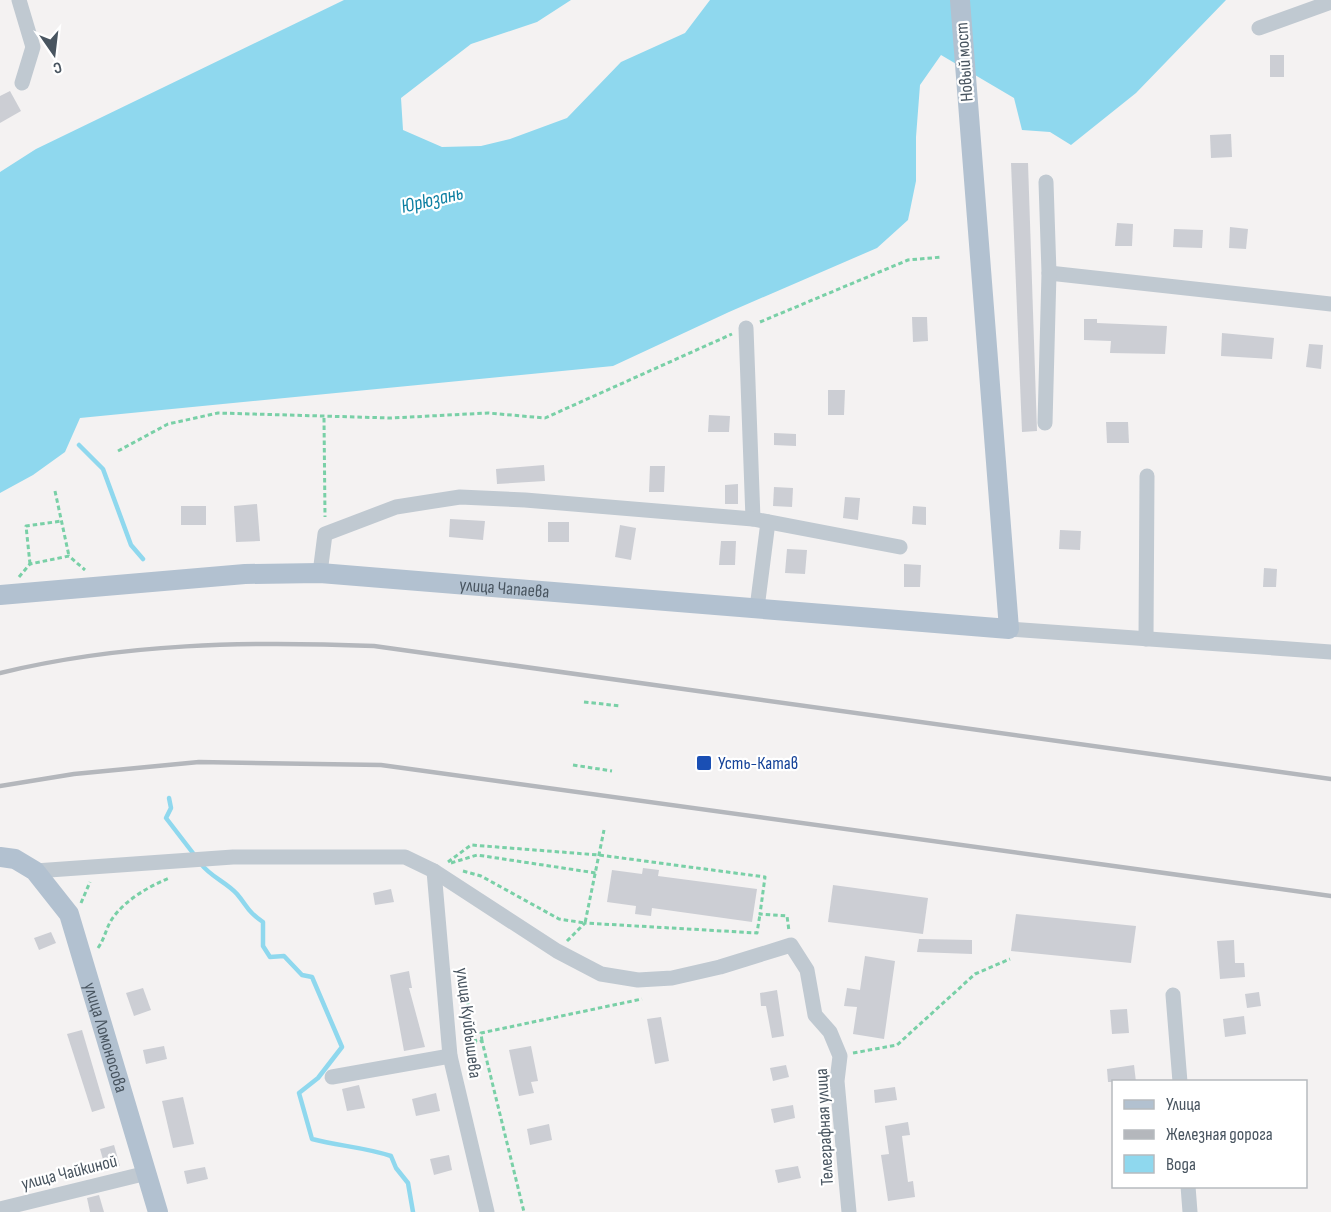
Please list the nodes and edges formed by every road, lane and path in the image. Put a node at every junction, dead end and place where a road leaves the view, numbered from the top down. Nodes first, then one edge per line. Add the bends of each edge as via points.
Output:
1 (19, 0) edge
2 (960, 0) edge
3 (1331, 3) edge
4 (1259, 28) dead end
5 (22, 83) dead end
6 (1046, 182) dead end
7 (942, 257) dead end
8 (1049, 273) junction
9 (1331, 304) edge
10 (746, 328) junction
11 (324, 418) junction
12 (1045, 423) dead end
13 (118, 451) dead end
14 (1147, 476) dead end
15 (55, 491) dead end
16 (753, 519) junction
17 (62, 521) junction
18 (768, 522) junction
19 (326, 534) junction
20 (900, 547) dead end
21 (69, 556) junction
22 (30, 564) junction
23 (320, 573) junction
24 (101, 586) junction
25 (0, 595) edge
26 (757, 608) junction
27 (1009, 628) junction
28 (1146, 639) junction
29 (1331, 652) edge
30 (584, 702) dead end
31 (621, 706) dead end
32 (573, 765) dead end
33 (612, 771) dead end
34 (604, 830) dead end
35 (599, 855) junction
36 (0, 857) edge
37 (439, 868) junction
38 (35, 871) junction
39 (596, 873) junction
40 (174, 876) dead end
41 (91, 881) dead end
42 (80, 909) dead end
43 (760, 914) junction
44 (787, 916) dead end
45 (585, 923) junction
46 (91, 941) dead end
47 (557, 951) junction
48 (1010, 958) dead end
49 (466, 995) dead end
50 (1173, 995) dead end
51 (642, 999) dead end
52 (483, 1041) junction
53 (476, 1042) junction
54 (449, 1051) junction
55 (840, 1056) junction
56 (332, 1077) dead end
57 (1180, 1080) edge
58 (147, 1173) junction
59 (1188, 1188) edge
60 (0, 1209) edge
61 (158, 1212) edge
62 (487, 1212) edge
63 (524, 1212) edge
64 (849, 1212) edge
65 (1190, 1212) edge

1 - 5 street via 33,47
2 - 27 main road, Новый мост
3 - 4 street
6 - 8 street
7 - 10 path via 908,260
8 - 9 street
8 - 12 street
10 - 11 path via 545,418 488,413
10 - 16 street
11 - 13 path via 218,413 168,424
11 - 19 path
14 - 28 street
15 - 17 path
16 - 18 street
16 - 19 street via 460,497 396,507
17 - 21 path
17 - 22 path via 26,526
18 - 20 street
18 - 26 street
19 - 23 street
21 - 22 path
21 - 24 path
22 - 25 path
23 - 24 main road, улица Чапаева via 246,574
23 - 26 main road, улица Чапаева
24 - 25 main road, улица Чапаева
26 - 27 main road, улица Чапаева
27 - 28 street
28 - 29 street
30 - 31 path
32 - 33 path
34 - 35 path
35 - 37 path via 471,845
35 - 39 path
35 - 43 path via 765,877
36 - 38 main road via 15,859
37 - 38 street via 405,857 233,857
37 - 39 path via 477,855
37 - 45 path via 482,876 559,919
37 - 47 street
37 - 54 street, улица Куйбышева
38 - 58 main road, улица Ломоносова via 69,914
39 - 45 path
40 - 46 path via 152,885 125,904 110,921 106,937 95,952
41 - 42 path via 82,894
43 - 44 path
43 - 45 path via 757,933
45 - 47 path
47 - 55 street, Телеграфная улица via 602,974 638,980 672,978 791,945 807,970 815,1015 830,1032
48 - 55 path via 975,974 897,1045
49 - 53 path
50 - 57 street
51 - 52 path via 481,1033
52 - 53 path
52 - 63 path
53 - 54 path
54 - 56 street
54 - 62 street, улица Куйбышева
55 - 64 street, Телеграфная улица via 837,1081
58 - 60 street, улица Чайкиной
58 - 61 main road, улица Ломоносова
59 - 65 street

